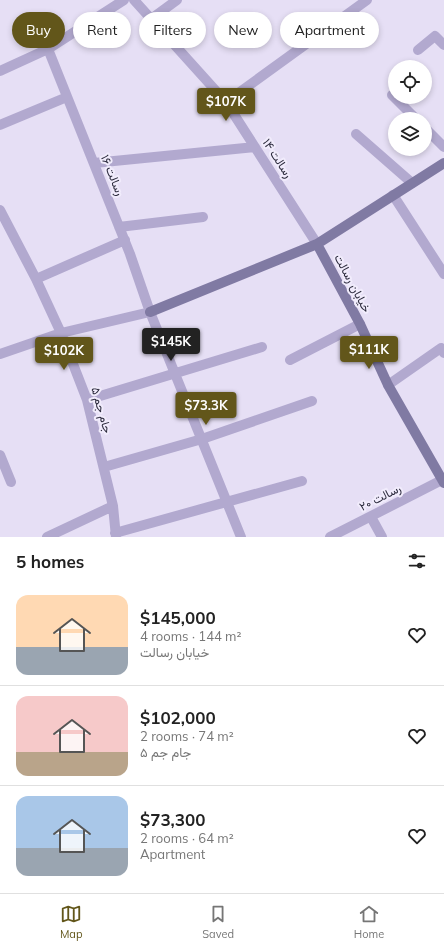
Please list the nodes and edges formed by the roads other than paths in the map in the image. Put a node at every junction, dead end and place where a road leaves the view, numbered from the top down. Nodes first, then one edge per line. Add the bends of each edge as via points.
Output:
1 (124, 0) edge
2 (134, 0) edge
3 (177, 0) edge
4 (367, 0) edge
5 (145, 12) edge
6 (161, 12) edge
7 (444, 45) edge
8 (177, 48) edge
9 (48, 50) junction
10 (418, 50) dead end
11 (0, 71) edge
12 (67, 97) junction
13 (226, 102) junction
14 (401, 104) edge
15 (409, 112) edge
16 (0, 125) edge
17 (356, 134) dead end
18 (432, 135) edge
19 (255, 147) junction
20 (444, 147) edge
21 (94, 163) junction
22 (444, 163) edge
23 (412, 183) junction
24 (393, 195) junction
25 (0, 210) edge
26 (203, 217) dead end
27 (3, 221) edge
28 (120, 227) junction
29 (125, 240) junction
30 (318, 244) junction
31 (443, 270) edge
32 (36, 278) junction
33 (150, 312) junction
34 (360, 324) junction
35 (61, 333) junction
36 (262, 347) dead end
37 (443, 348) edge
38 (0, 354) edge
39 (290, 360) dead end
40 (175, 373) junction
41 (388, 385) junction
42 (88, 400) junction
43 (312, 400) dead end
44 (202, 439) junction
45 (0, 455) edge
46 (104, 467) junction
47 (302, 481) dead end
48 (443, 481) edge
49 (11, 482) dead end
50 (228, 502) junction
51 (114, 506) junction
52 (371, 517) junction
53 (116, 535) edge
54 (46, 537) edge
55 (241, 537) edge
56 (330, 537) edge
57 (382, 537) edge

1 - 9 street
2 - 5 street, رسالت ۱۴
3 - 6 street
4 - 13 street
7 - 10 street via 434,36
8 - 13 street, رسالت ۱۴
9 - 11 street
9 - 12 street, رسالت ۱۶
12 - 16 street
12 - 21 street, رسالت ۱۶
13 - 19 street, رسالت ۱۴
14 - 15 street
17 - 23 street
18 - 20 street
19 - 21 street
19 - 30 street, رسالت ۱۴
21 - 28 street, رسالت ۱۶
22 - 23 street
23 - 24 street
24 - 30 street
24 - 31 street
25 - 27 street, جام جم ۵
26 - 28 street
27 - 32 street, جام جم ۵
28 - 29 street, رسالت ۱۶
29 - 32 street
29 - 33 street, رسالت ۱۶
30 - 33 street
30 - 34 street, خیابان رسالت
32 - 35 street, جام جم ۵
33 - 35 street
33 - 40 street, رسالت ۱۶
34 - 39 street
34 - 41 street, خیابان رسالت
35 - 38 street
35 - 42 street, جام جم ۵
36 - 40 street
37 - 41 street
40 - 42 street
40 - 44 street, رسالت ۱۶
41 - 48 street, خیابان رسالت
42 - 46 street, جام جم ۵
43 - 44 street
44 - 46 street
44 - 50 street, رسالت ۱۶
45 - 49 street
46 - 51 street, جام جم ۵
47 - 50 street
48 - 52 street, رسالت ۲۰
50 - 53 street
50 - 55 street, رسالت ۱۶
51 - 53 street, جام جم ۵
51 - 54 street
52 - 56 street, رسالت ۲۰
52 - 57 street

